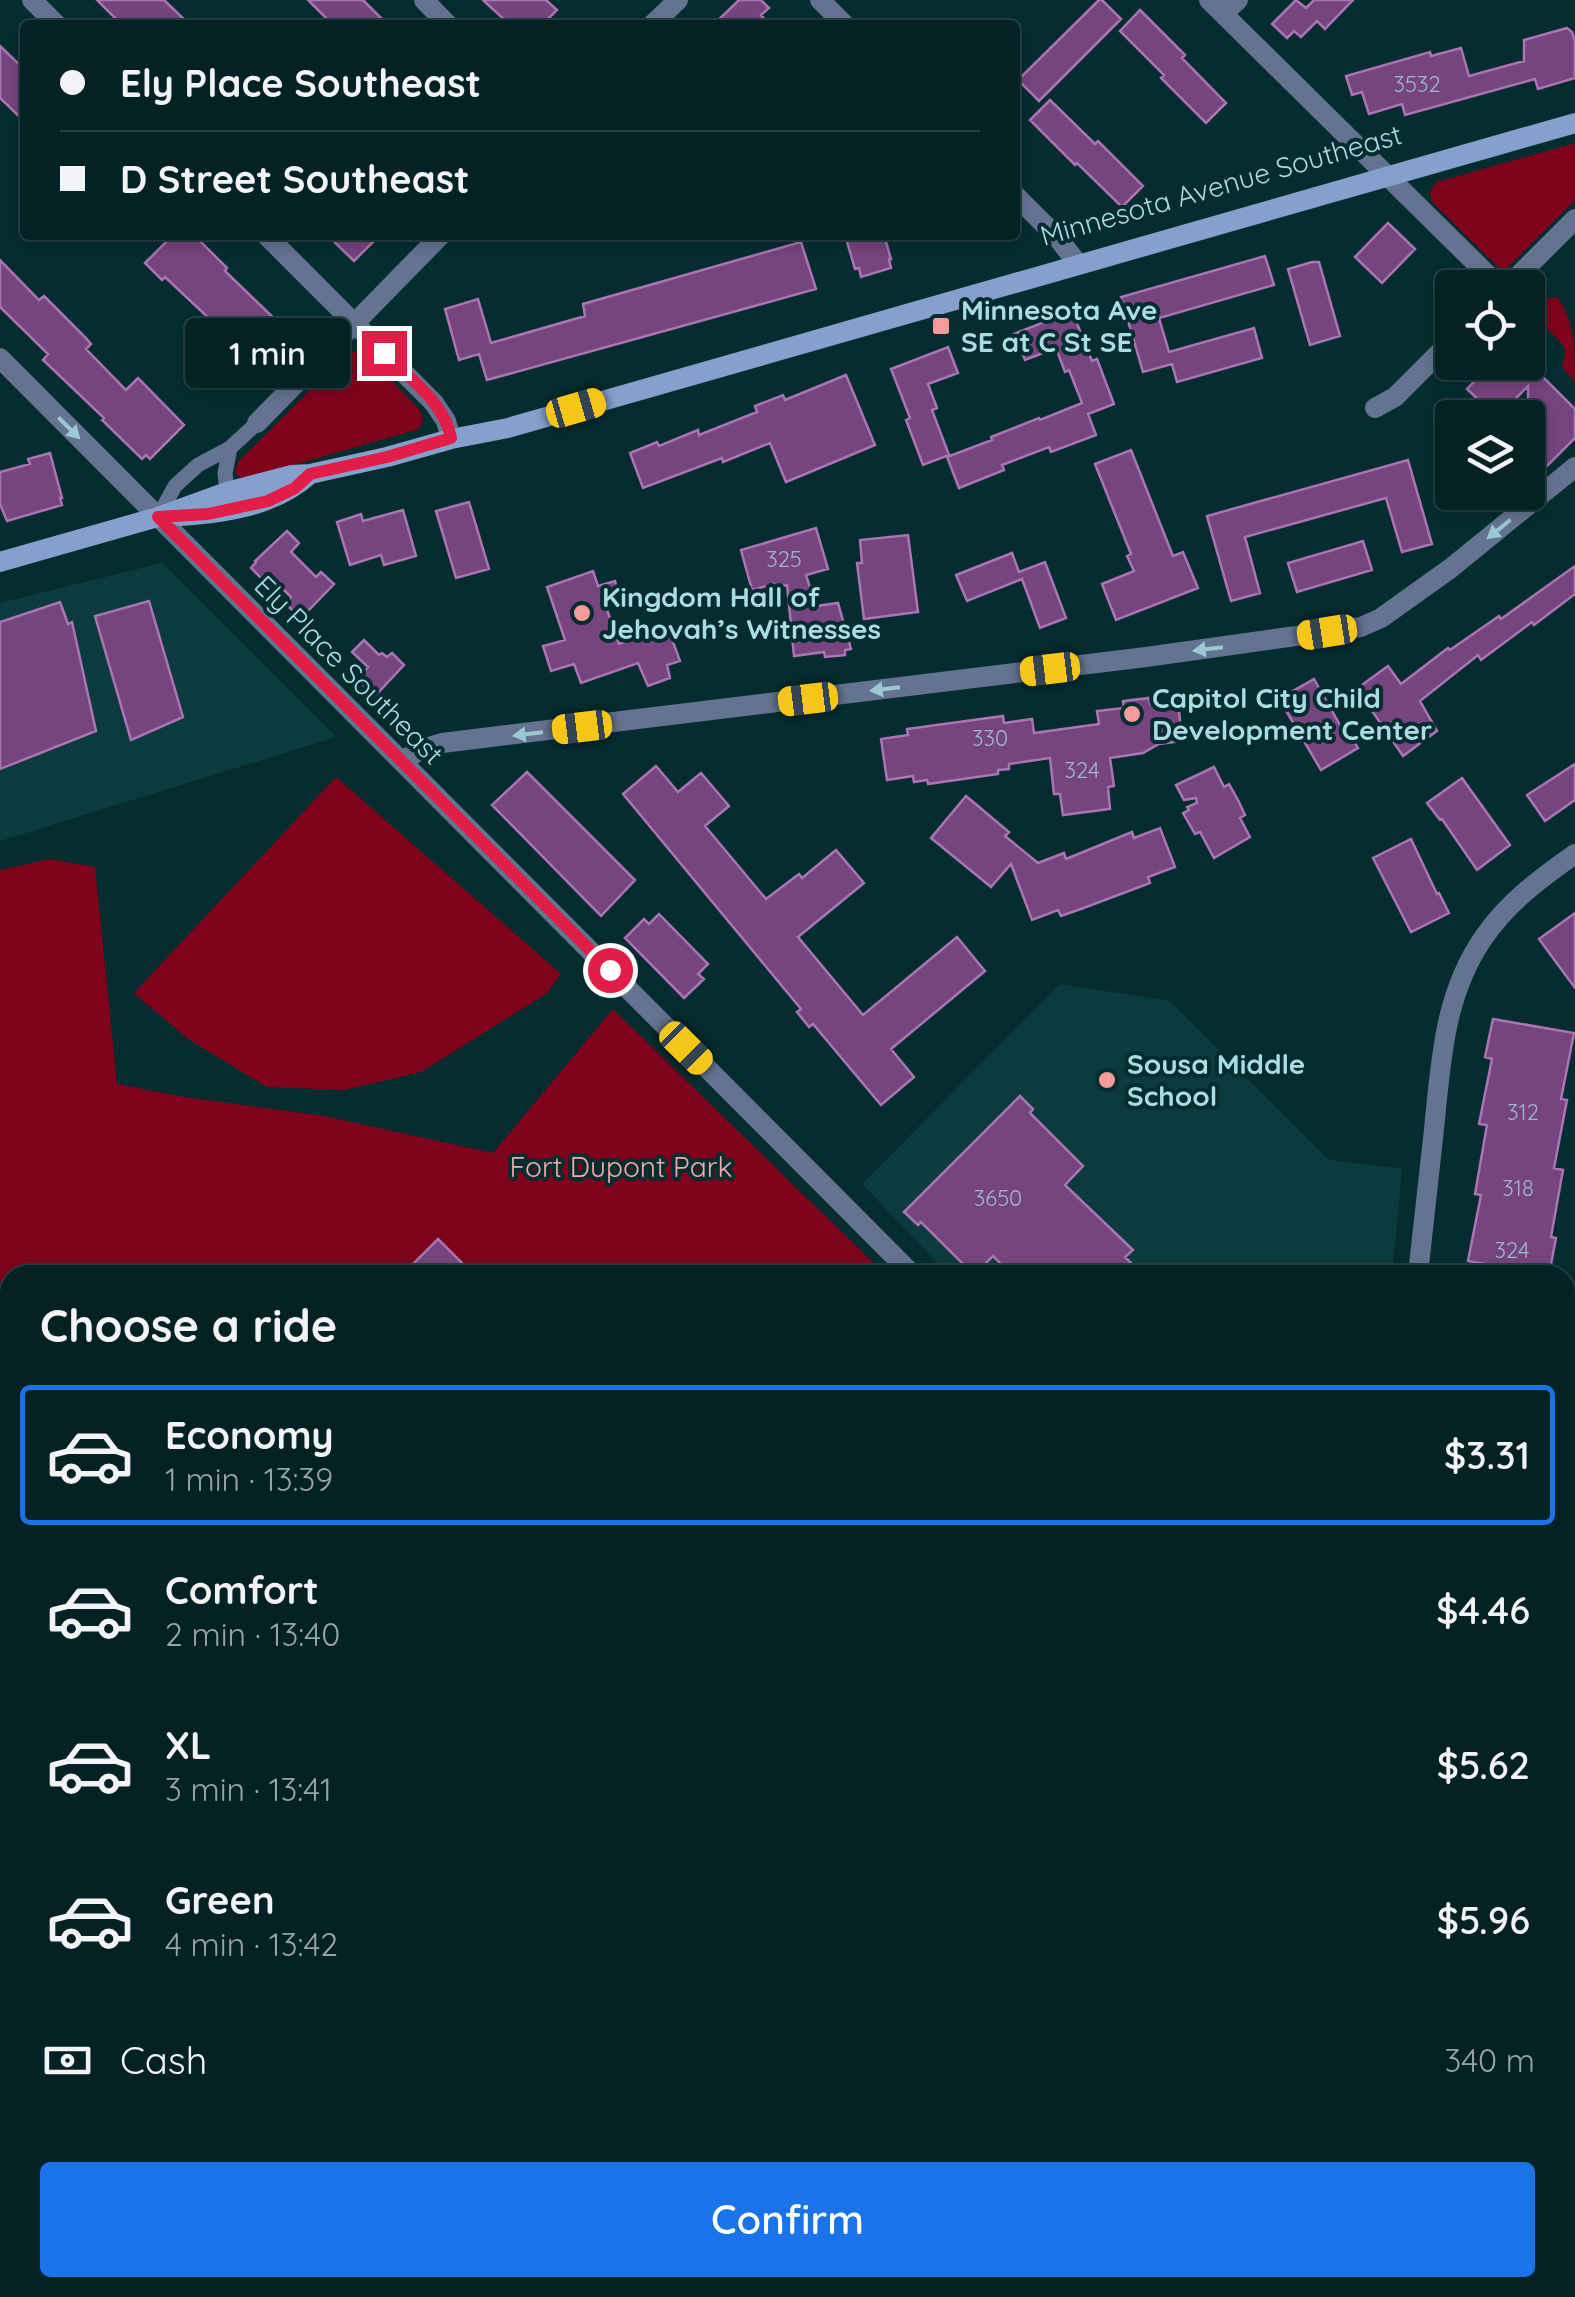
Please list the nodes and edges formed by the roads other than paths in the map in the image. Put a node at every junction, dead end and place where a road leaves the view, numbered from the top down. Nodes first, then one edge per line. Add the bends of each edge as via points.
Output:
1 (32, 0) edge
2 (424, 0) edge
3 (678, 0) edge
4 (820, 0) edge
5 (1223, 5) edge
6 (52, 20) edge
7 (443, 20) edge
8 (657, 20) edge
9 (840, 20) edge
10 (1575, 112) edge
11 (1575, 123) edge
12 (1382, 172) junction
13 (1020, 200) edge
14 (1575, 219) edge
15 (271, 240) edge
16 (436, 240) edge
17 (1074, 260) junction
18 (1485, 270) edge
19 (1523, 270) edge
20 (354, 323) junction
21 (1435, 357) edge
22 (0, 358) edge
23 (1375, 408) dead end
24 (257, 424) joint
25 (451, 438) junction
26 (230, 448) junction
27 (1575, 468) edge
28 (310, 474) junction
29 (227, 492) junction
30 (158, 517) junction
31 (0, 562) edge
32 (401, 761) junction
33 (1575, 854) edge
34 (903, 1265) edge
35 (1419, 1265) edge

1 - 6 street
2 - 7 street
3 - 8 street
4 - 9 street
5 - 12 street
10 - 12 main road, Minnesota Avenue Southeast
11 - 12 main road, Minnesota Avenue Southeast
12 - 17 main road, Minnesota Avenue Southeast
12 - 18 street
13 - 17 street
14 - 19 street
15 - 20 street
16 - 20 street
17 - 25 main road, Minnesota Avenue Southeast via 508,428
20 - 24 street
20 - 25 street via 438,408
21 - 23 street
22 -> 30 street, Ely Place Southeast
24 - 26 street
25 - 28 main road, Minnesota Avenue Southeast
26 - 29 street
26 - 30 street via 175,486
27 -> 32 street via 1450,568 1361,627 442,744
28 - 29 main road, Minnesota Avenue Southeast
28 - 30 main road, Minnesota Avenue Southeast via 268,501
29 - 30 main road, Minnesota Avenue Southeast
30 - 31 main road, Minnesota Avenue Southeast
30 - 32 street, Ely Place Southeast
32 - 34 street, Ely Place Southeast
33 - 35 street via 1500,915 1457,988 1443,1042

